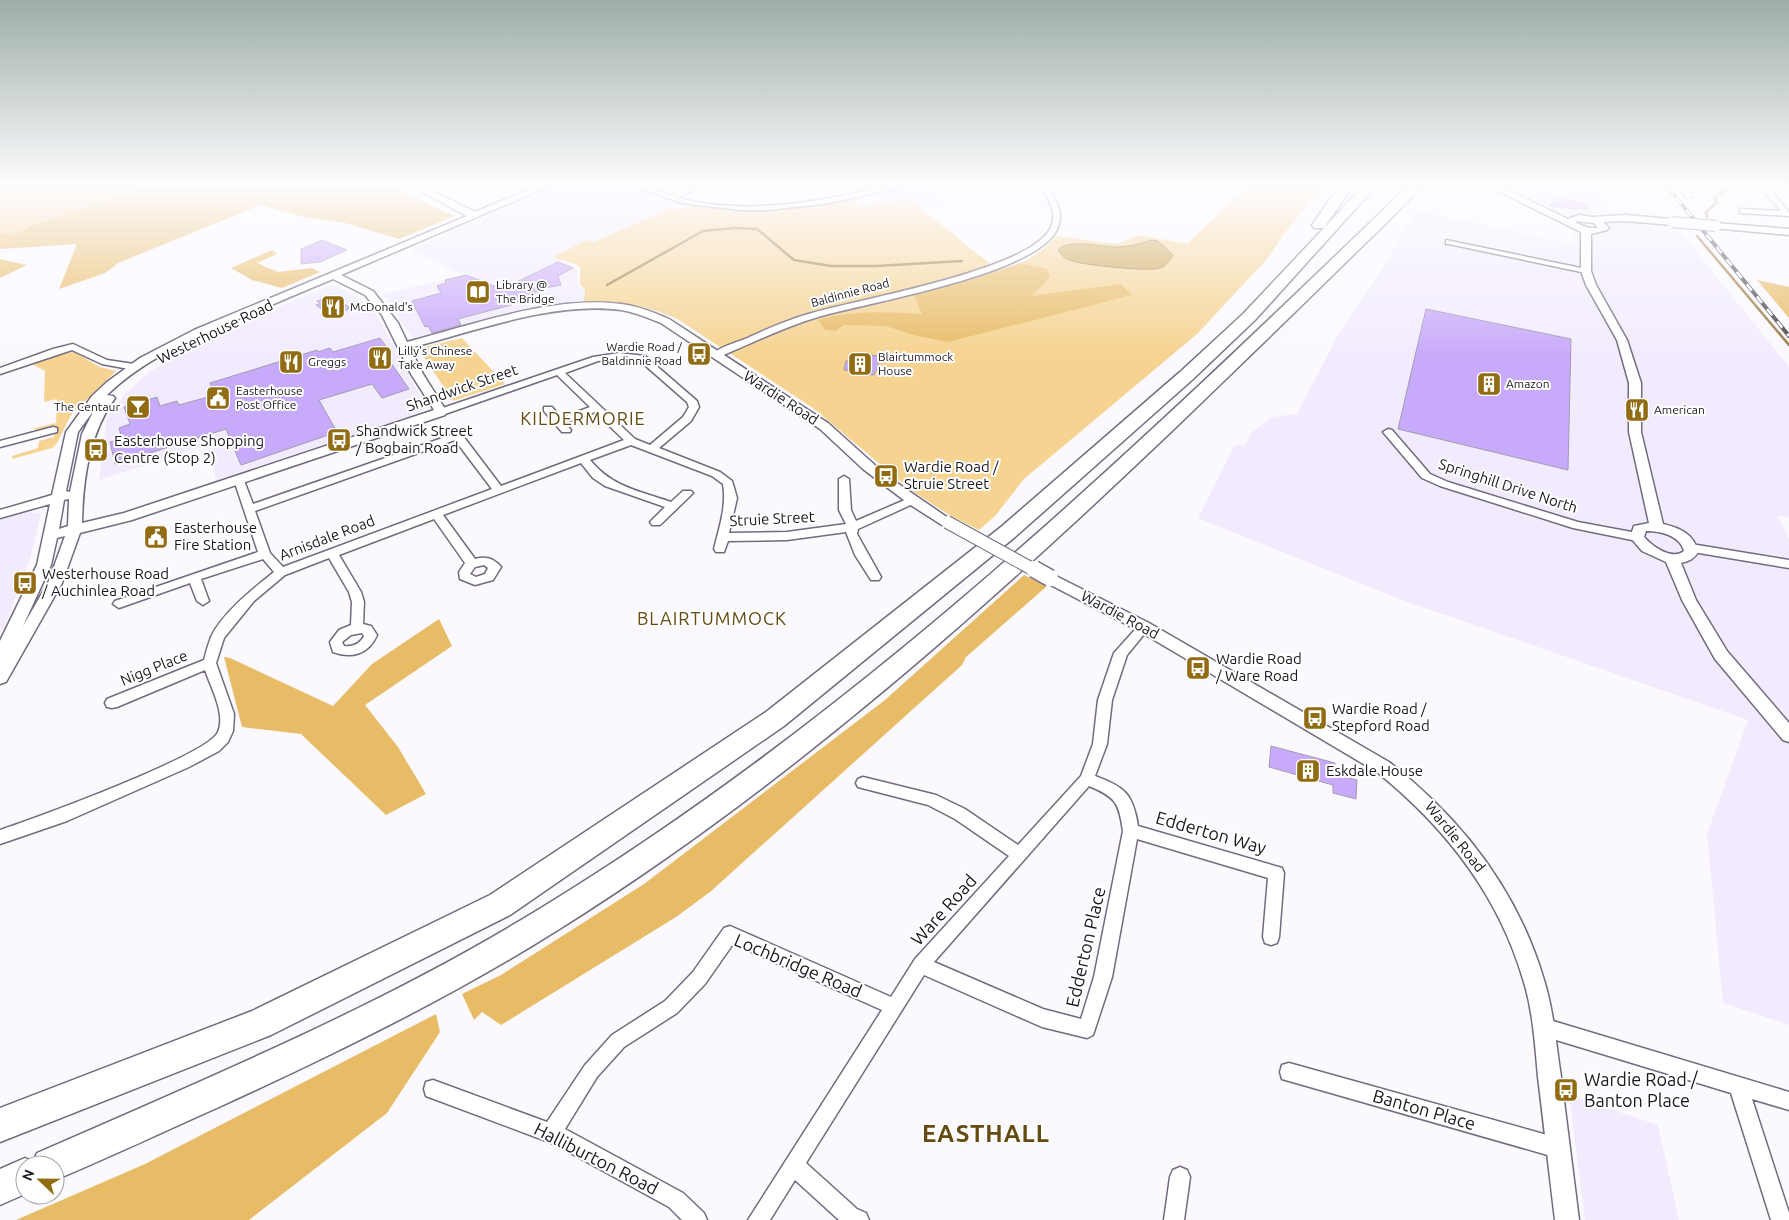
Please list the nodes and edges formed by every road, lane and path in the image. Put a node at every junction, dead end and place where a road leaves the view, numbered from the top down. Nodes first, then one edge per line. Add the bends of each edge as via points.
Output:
1 (414, 242) edge
2 (1042, 242) edge
3 (1311, 242) edge
4 (1325, 242) edge
5 (1344, 242) edge
6 (1352, 242) edge
7 (1449, 242) dead end
8 (1586, 242) edge
9 (1586, 271) junction
10 (335, 276) junction
11 (1261, 321) junction
12 (404, 346) junction
13 (716, 355) junction
14 (134, 367) junction
15 (0, 371) edge
16 (559, 372) junction
17 (596, 408) junction
18 (548, 409) dead end
19 (441, 412) junction
20 (53, 430) dead end
21 (1388, 432) dead end
22 (19, 439) junction
23 (631, 441) junction
24 (0, 444) edge
25 (651, 449) junction
26 (19, 452) dead end
27 (583, 458) junction
28 (844, 478) dead end
29 (239, 480) junction
30 (498, 490) junction
31 (76, 493) junction
32 (687, 493) dead end
33 (58, 497) junction
34 (911, 500) junction
35 (672, 506) junction
36 (249, 509) junction
37 (436, 513) junction
38 (0, 514) edge
39 (656, 522) dead end
40 (853, 526) junction
41 (1658, 527) junction
42 (75, 528) junction
43 (52, 535) junction
44 (722, 537) junction
45 (1637, 537) junction
46 (1691, 548) junction
47 (720, 549) dead end
48 (331, 552) junction
49 (265, 554) junction
50 (1672, 558) junction
51 (472, 564) dead end
52 (1786, 567) edge
53 (282, 572) junction
54 (194, 577) junction
55 (875, 577) dead end
56 (203, 601) dead end
57 (120, 604) dead end
58 (1144, 627) junction
59 (357, 628) dead end
60 (0, 656) edge
61 (209, 663) junction
62 (0, 678) edge
63 (112, 703) dead end
64 (1789, 735) edge
65 (1087, 779) junction
66 (863, 783) dead end
67 (1132, 831) junction
68 (0, 837) edge
69 (1020, 855) junction
70 (1271, 937) dead end
71 (921, 965) junction
72 (894, 1007) junction
73 (1543, 1027) junction
74 (1289, 1072) dead end
75 (1738, 1085) junction
76 (433, 1089) dead end
77 (1789, 1101) edge
78 (0, 1125) edge
79 (551, 1133) junction
80 (115, 1135) junction
81 (1558, 1148) junction
82 (65, 1155) edge
83 (65, 1158) edge
84 (793, 1165) junction
85 (15, 1175) edge
86 (1180, 1177) dead end
87 (15, 1180) edge
88 (0, 1181) edge
89 (0, 1187) edge
90 (697, 1220) edge
91 (758, 1220) edge
92 (860, 1220) edge
93 (1174, 1220) edge
94 (1567, 1220) edge
95 (1781, 1220) edge

1 - 10 street, Westerhouse Road
2 - 13 street, Baldinnie Road via 1017,260 807,318
3 - 11 highway
4 - 11 highway
5 - 11 highway
6 - 11 highway
7 - 9 street
8 - 9 street
9 - 41 street via 1622,340 1635,383 1635,432
10 - 12 street via 369,293 393,323
10 - 14 street, Westerhouse Road via 198,332
10 - 31 street, Westerhouse Road via 194,339 137,372 110,396 92,424
11 - 78 highway via 1186,376 1008,532 775,719 500,904 260,1024
11 - 80 highway via 1145,448 974,600 803,741 720,804 548,920 428,987 300,1052
12 - 13 street, Wardie Road via 544,310 603,306 658,317
12 - 19 street
13 - 34 street, Wardie Road via 824,426 873,473
14 - 15 street via 105,362 73,347
14 - 33 street, Westerhouse Road via 96,399 78,422 70,437
16 - 17 street
16 - 19 street, Shandwick Street
16 - 25 street, Shandwick Street via 622,354 642,358 692,401 694,407 687,419
17 - 18 street via 563,426
17 - 23 street
19 - 29 street, Shandwick Street
20 - 22 street
21 - 45 street, Springhill Drive North via 1426,476 1444,484 1576,524
22 - 24 street
22 - 26 street
23 - 25 street
23 - 27 street, Arnisdale Road
25 - 44 street via 716,474 728,483 731,498
27 - 30 street, Arnisdale Road
27 - 35 street via 597,476 609,484
28 - 40 street via 846,510
29 - 36 street
29 - 42 street, Shandwick Street via 127,516
30 - 36 street via 457,435
30 - 37 street, Arnisdale Road
31 - 33 street
31 - 42 street, Westerhouse Road
32 - 35 street
33 - 38 street
33 - 43 street, Westerhouse Road
34 - 40 street, Struie Street
34 - 58 street, Wardie Road, bridge
35 - 39 street
36 - 49 street
37 - 48 street, Arnisdale Road
37 - 51 street
40 - 44 street, Struie Street via 806,535
40 - 55 street via 851,534
41 - 45 street via 1639,530
41 - 46 street via 1675,533
42 - 43 street, Shandwick Street
42 - 62 street, Westerhouse Road via 55,583
43 - 60 street, Westerhouse Road via 38,580
44 - 47 street
45 - 50 street via 1653,552
46 - 50 street via 1689,555
46 - 52 street
48 - 53 street, Arnisdale Road
48 - 59 street via 356,592
49 - 53 street
49 - 54 street
50 - 64 street via 1689,600 1721,655
53 - 61 street, Arnisdale Road via 264,585 234,616 218,637
54 - 56 street
54 - 57 street
58 - 65 street, Ware Road via 1121,653 1105,700 1100,744
58 - 73 street, Wardie Road via 1383,767 1434,809 1479,864 1512,923 1534,981
61 - 63 street, Nigg Place
61 - 68 street via 227,714 223,738 214,747 62,816
65 - 67 street, Edderton Place via 1117,791 1128,807
65 - 69 street, Ware Road
66 - 69 street via 931,799 960,814
67 - 70 street, Edderton Way via 1276,873
67 - 71 street, Edderton Place via 1103,977 1087,1029 1042,1018
69 - 71 street, Ware Road
71 - 72 street, Ware Road
72 - 79 street, Lochbridge Road via 730,934 699,978 671,1007 618,1042 591,1071
72 - 84 street, Ware Road
73 - 75 street
73 - 81 street, Wardie Road
74 - 81 street, Banton Place
75 - 77 street
75 - 95 street
76 - 79 street, Halliburton Road
79 - 90 street, Halliburton Road via 676,1200
80 - 82 highway
80 - 83 highway
81 - 94 street, Wardie Road
84 - 91 street, Ware Road
84 - 92 street via 850,1216
85 - 88 highway
86 - 93 street
87 - 89 highway

